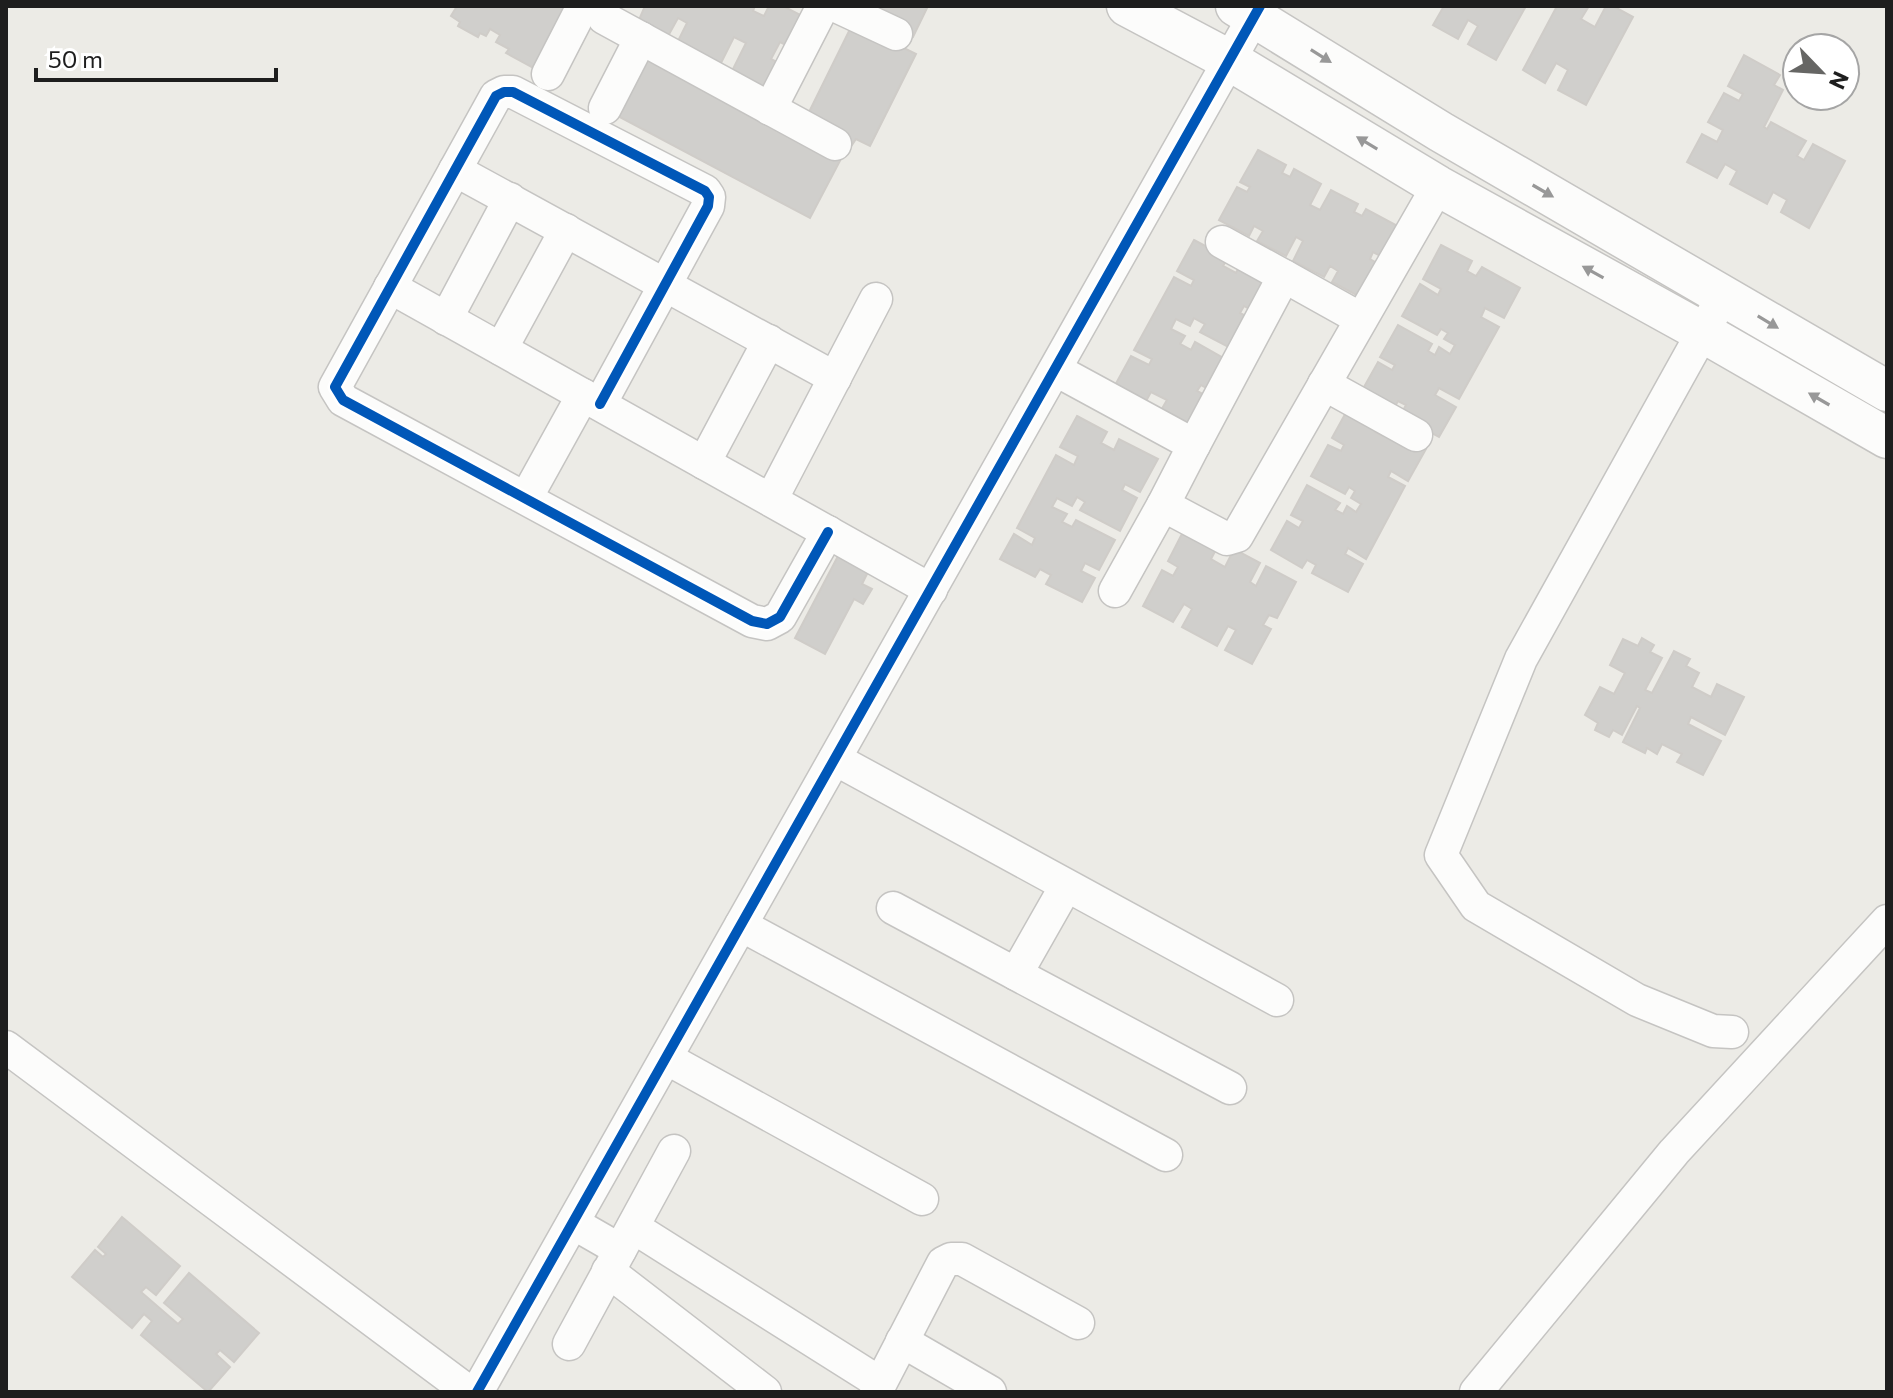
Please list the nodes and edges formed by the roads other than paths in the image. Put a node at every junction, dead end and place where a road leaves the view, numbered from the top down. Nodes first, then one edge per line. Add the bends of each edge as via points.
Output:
1 (823, 6) edge
2 (836, 6) edge
3 (1127, 6) edge
4 (595, 9) edge
5 (1250, 9) edge
6 (896, 34) dead end
7 (641, 38) junction
8 (1229, 60) junction
9 (548, 74) dead end
10 (605, 108) dead end
11 (770, 109) junction
12 (835, 144) dead end
13 (455, 170) junction
14 (1438, 186) junction
15 (510, 199) junction
16 (566, 230) junction
17 (1222, 242) dead end
18 (1284, 276) junction
19 (665, 284) junction
20 (390, 287) junction
21 (1721, 294) junction
22 (876, 299) dead end
23 (446, 319) junction
24 (1361, 319) junction
25 (1704, 333) junction
26 (769, 341) junction
27 (501, 349) junction
28 (1056, 370) junction
29 (835, 378) junction
30 (1324, 384) junction
31 (1887, 391) edge
32 (591, 400) junction
33 (1416, 435) dead end
34 (1887, 438) edge
35 (1194, 445) junction
36 (704, 463) junction
37 (526, 498) junction
38 (771, 500) junction
39 (1163, 505) junction
40 (828, 532) junction
41 (931, 590) junction
42 (1115, 591) dead end
43 (835, 759) junction
44 (1066, 886) junction
45 (893, 908) dead end
46 (1887, 921) edge
47 (741, 925) junction
48 (1016, 974) junction
49 (1277, 1000) dead end
50 (1732, 1032) dead end
51 (6, 1047) edge
52 (666, 1058) junction
53 (1230, 1088) dead end
54 (674, 1151) dead end
55 (1166, 1155) dead end
56 (922, 1199) dead end
57 (573, 1223) junction
58 (620, 1250) junction
59 (1078, 1323) dead end
60 (902, 1341) junction
61 (569, 1344) dead end
62 (878, 1388) edge
63 (469, 1392) edge
64 (477, 1392) edge
65 (765, 1392) edge
66 (990, 1392) edge
67 (1476, 1392) edge

1 - 11 street
2 - 6 street
3 - 8 street
4 - 7 street
4 - 9 street
5 - 8 street
5 -> 21 street via 1441,132
7 - 10 street
7 - 11 street
14 -> 8 street
8 - 28 street
11 - 12 street
13 - 15 street
13 - 19 street via 496,96 513,92 705,191 708,206
13 - 20 street
14 - 24 street
25 -> 14 street
15 - 16 street
15 - 23 street
16 - 19 street
16 - 27 street
17 - 18 street
18 - 24 street
18 - 35 street
19 - 26 street
19 - 32 street
20 - 23 street
20 - 37 street via 335,387 337,394
21 - 25 street
21 -> 31 street
22 - 29 street
23 - 27 street
24 - 30 street
34 -> 25 street
25 - 50 street via 1521,659 1441,855 1476,906 1637,1000 1713,1031
26 - 29 street
26 - 36 street
27 - 32 street
28 - 35 street
28 - 41 street
29 - 38 street
30 - 33 street
30 - 39 street via 1237,536 1227,539
32 - 36 street
32 - 37 street
35 - 39 street
36 - 38 street
37 - 40 street via 752,621 767,624 780,617
38 - 40 street
39 - 42 street
40 - 41 street
41 - 43 street
43 - 44 street
43 - 47 street
44 - 48 street
44 - 49 street
45 - 48 street
46 - 67 street via 1674,1152
47 - 52 street
47 - 55 street
48 - 53 street
51 - 63 street
52 - 56 street
52 - 57 street
54 - 58 street
57 - 58 street
57 - 64 street
58 - 61 street
58 - 62 street
58 - 65 street
59 - 60 street via 962,1259 951,1259 943,1263
60 - 62 street
60 - 66 street

